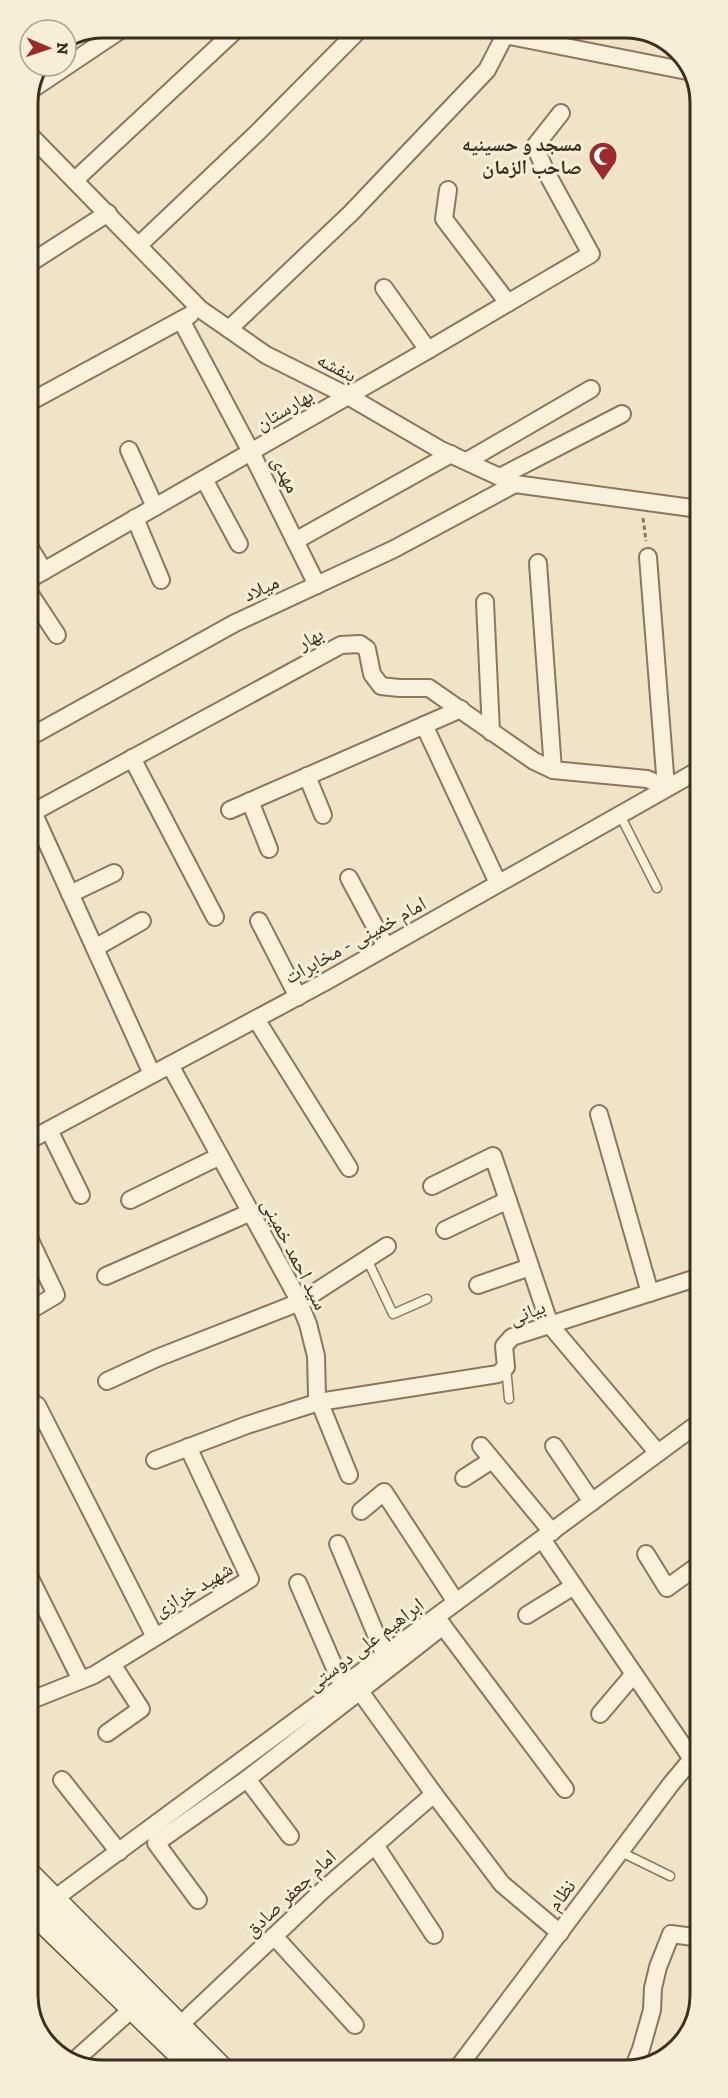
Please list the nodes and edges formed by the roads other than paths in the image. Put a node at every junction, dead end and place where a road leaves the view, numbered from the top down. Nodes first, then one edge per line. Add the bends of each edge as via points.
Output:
1 (109, 38) edge
2 (228, 38) edge
3 (351, 38) edge
4 (503, 38) edge
5 (520, 38) edge
6 (681, 70) edge
7 (41, 84) edge
8 (561, 113) dead end
9 (38, 143) edge
10 (75, 180) junction
11 (448, 190) dead end
12 (108, 213) junction
13 (139, 245) junction
14 (38, 258) edge
15 (384, 288) dead end
16 (508, 303) junction
17 (200, 309) junction
18 (181, 320) junction
19 (229, 329) junction
20 (428, 350) junction
21 (591, 389) dead end
22 (348, 396) junction
23 (38, 397) edge
24 (622, 414) dead end
25 (129, 450) dead end
26 (251, 452) junction
27 (451, 454) junction
28 (467, 461) junction
29 (204, 479) junction
30 (508, 480) junction
31 (156, 507) junction
32 (690, 508) edge
33 (135, 519) junction
34 (296, 541) junction
35 (239, 544) dead end
36 (648, 556) road end
37 (38, 561) edge
38 (538, 563) dead end
39 (44, 571) junction
40 (38, 574) edge
41 (161, 580) dead end
42 (317, 585) junction
43 (485, 602) dead end
44 (38, 606) edge
45 (57, 635) dead end
46 (461, 709) junction
47 (424, 725) junction
48 (38, 732) edge
49 (491, 732) junction
50 (132, 758) junction
51 (553, 770) junction
52 (690, 775) edge
53 (307, 776) junction
54 (666, 788) junction
55 (250, 801) junction
56 (38, 809) edge
57 (230, 810) dead end
58 (619, 814) junction
59 (323, 815) dead end
60 (38, 829) edge
61 (269, 849) dead end
62 (114, 873) dead end
63 (349, 878) dead end
64 (498, 883) junction
65 (657, 888) dead end
66 (70, 894) junction
67 (215, 916) dead end
68 (142, 921) dead end
69 (259, 921) dead end
70 (386, 947) junction
71 (95, 948) junction
72 (298, 997) junction
73 (256, 1019) junction
74 (170, 1065) junction
75 (152, 1074) junction
76 (598, 1114) dead end
77 (49, 1130) junction
78 (38, 1136) edge
79 (220, 1156) junction
80 (349, 1168) dead end
81 (432, 1186) dead end
82 (81, 1195) dead end
83 (130, 1200) dead end
84 (508, 1200) junction
85 (251, 1212) junction
86 (445, 1230) dead end
87 (387, 1246) dead end
88 (38, 1258) edge
89 (367, 1259) junction
90 (530, 1267) junction
91 (106, 1276) dead end
92 (690, 1280) edge
93 (478, 1285) dead end
94 (650, 1293) junction
95 (427, 1299) dead end
96 (300, 1302) junction
97 (38, 1306) edge
98 (550, 1325) junction
99 (506, 1367) junction
100 (107, 1381) dead end
101 (508, 1399) dead end
102 (319, 1402) junction
103 (38, 1405) dead end
104 (690, 1429) edge
105 (480, 1446) dead end
106 (554, 1446) dead end
107 (188, 1448) junction
108 (658, 1453) junction
109 (155, 1460) dead end
110 (492, 1460) junction
111 (349, 1475) dead end
112 (464, 1478) dead end
113 (592, 1502) junction
114 (361, 1511) dead end
115 (547, 1535) junction
116 (338, 1544) dead end
117 (646, 1554) dead end
118 (690, 1571) edge
119 (298, 1583) dead end
120 (574, 1586) junction
121 (38, 1594) edge
122 (456, 1602) junction
123 (527, 1615) dead end
124 (440, 1622) junction
125 (155, 1637) junction
126 (385, 1656) junction
127 (112, 1664) junction
128 (634, 1674) junction
129 (81, 1680) junction
130 (352, 1686) junction
131 (38, 1697) edge
132 (600, 1714) dead end
133 (107, 1733) dead end
134 (690, 1741) edge
135 (690, 1761) edge
136 (247, 1779) junction
137 (62, 1780) dead end
138 (565, 1789) dead end
139 (434, 1794) junction
140 (290, 1836) dead end
141 (375, 1845) junction
142 (118, 1852) junction
143 (621, 1852) junction
144 (670, 1876) dead end
145 (198, 1900) dead end
146 (38, 1908) edge
147 (38, 1910) edge
148 (38, 1910) edge
149 (560, 1933) junction
150 (434, 1935) dead end
151 (274, 1936) junction
152 (690, 1937) edge
153 (133, 2007) junction
154 (355, 2025) dead end
155 (179, 2026) junction
156 (79, 2056) edge
157 (637, 2059) edge
158 (187, 2060) edge
159 (212, 2060) edge
160 (464, 2060) edge

1 - 7 street
2 - 10 street
3 - 13 street
4 - 19 street via 487,70 351,213
5 - 6 street
8 - 16 street, بهارستان via 535,146 591,254
9 - 10 street, بنفشه
10 - 12 street, بنفشه
11 - 16 street via 444,219
12 - 13 street, بنفشه
12 - 14 street
13 - 17 street, بنفشه
15 - 20 street
16 - 20 street, بهارستان
17 - 18 street
17 - 19 street, بنفشه
18 - 23 street
18 - 26 street, مهدی
19 - 22 street, بنفشه via 266,355
20 - 22 street, بهارستان
21 - 28 street
22 - 26 street, بهارستان
22 - 27 street, بنفشه
24 - 30 street, میلاد
25 - 31 street
26 - 29 street, بهارستان
26 - 34 street, مهدی
27 - 28 street, بنفشه
27 - 34 street
28 - 30 street, بنفشه
29 - 31 street, بهارستان
29 - 35 street
30 - 32 street, بنفشه
30 - 42 street, میلاد via 394,549
31 - 33 street, بهارستان
33 - 39 street, بهارستان
33 - 41 street
34 - 42 street, مهدی
36 - 54 street
37 - 39 street
38 - 51 street
39 - 40 street, بهارستان
42 - 48 street, میلاد via 235,623
43 - 49 street
44 - 45 street
46 - 47 street
46 - 49 street, بهار
46 - 50 street, بهار via 429,688 381,686 372,674 367,649 360,644 341,645
47 - 53 street
47 - 64 street
49 - 51 street, بهار
50 - 56 street, بهار
50 - 67 street
51 - 54 street, بهار via 647,778
52 - 54 street, امام خمینی - مخابرات
53 - 55 street
53 - 59 street
54 - 58 street, امام خمینی - مخابرات
55 - 57 street
55 - 61 street
58 - 64 street, امام خمینی - مخابرات
58 - 65 lane
60 - 66 street
62 - 66 street
63 - 70 street
64 - 70 street, امام خمینی - مخابرات
66 - 71 street
68 - 71 street
69 - 72 street
70 - 72 street, امام خمینی - مخابرات
71 - 75 street
72 - 73 street, امام خمینی - مخابرات
73 - 74 street, امام خمینی - مخابرات
73 - 80 street
74 - 75 street, امام خمینی - مخابرات
74 - 79 street, سید احمد خمینی
75 - 77 street, امام خمینی - مخابرات
76 - 94 street
77 - 78 street, امام خمینی - مخابرات
77 - 82 street
79 - 83 street
79 - 85 street, سید احمد خمینی
81 - 84 street via 493,1156
84 - 86 street
84 - 90 street
85 - 91 street
85 - 96 street, سید احمد خمینی
87 - 89 street
88 - 97 street via 56,1295
89 - 95 lane via 393,1314
89 - 96 street
90 - 93 street
90 - 98 street
92 - 94 street, بیانی
94 - 98 street, بیانی
96 - 100 street
96 - 102 street, سید احمد خمینی via 315,1356
98 - 99 street, بیانی via 512,1337 504,1346
98 - 108 street
99 - 101 lane
99 - 102 street via 498,1374
102 - 107 street
102 - 111 street, سید احمد خمینی
103 - 125 street
104 - 108 street, ابراهیم علی دوستی
105 - 110 street
106 - 113 street
107 - 109 street
107 - 125 street, شهید خرازی via 250,1579
108 - 113 street, ابراهیم علی دوستی
110 - 112 street
110 - 115 street
113 - 115 street, ابراهیم علی دوستی
114 - 122 street via 384,1492
115 - 120 street
115 - 122 street, ابراهیم علی دوستی
116 - 126 street
117 - 118 street via 667,1588
119 - 130 street
120 - 123 street
120 - 128 street
121 - 129 street
122 - 124 street, ابراهیم علی دوستی
124 - 126 street, ابراهیم علی دوستی
124 - 130 street
124 - 138 street
125 - 127 street, شهید خرازی
126 - 130 street, ابراهیم علی دوستی
127 - 129 street, شهید خرازی
127 - 133 street via 141,1709
128 - 132 street
128 - 134 street
129 - 131 street, شهید خرازی
130 - 136 street
130 - 139 street
130 - 142 street, ابراهیم علی دوستی
135 - 143 street, نظام
136 - 140 street
136 - 145 street via 156,1843
137 - 142 street
139 - 141 street, امام جعفر صادق
139 - 149 street via 502,1884
141 - 150 street
141 - 151 street, امام جعفر صادق
142 - 146 street, ابراهیم علی دوستی
143 - 144 lane
143 - 149 street, نظام
147 - 153 main road
148 - 155 main road
149 - 160 street, نظام
151 - 154 street
151 - 155 street, امام جعفر صادق
152 - 157 street via 671,1934 658,1967 652,2010
153 - 156 street
153 - 158 main road
155 - 159 main road

